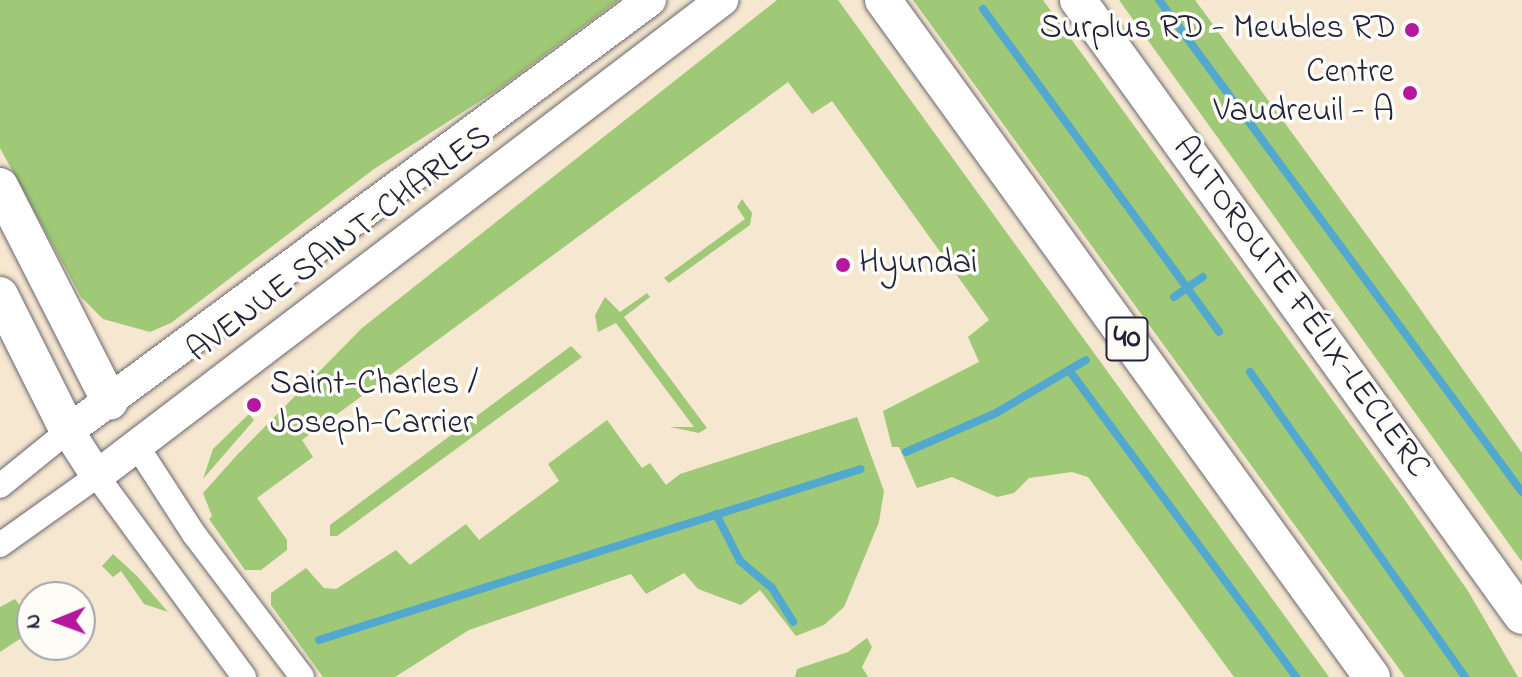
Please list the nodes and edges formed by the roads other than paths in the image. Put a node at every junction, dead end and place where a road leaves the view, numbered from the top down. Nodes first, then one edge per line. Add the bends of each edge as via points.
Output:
1 (650, 0) edge
2 (722, 0) edge
3 (883, 0) edge
4 (1078, 0) edge
5 (0, 186) edge
6 (0, 295) edge
7 (110, 402) junction
8 (68, 431) junction
9 (137, 446) junction
10 (97, 476) junction
11 (0, 486) edge
12 (0, 545) edge
13 (1522, 616) edge
14 (244, 677) edge
15 (302, 677) edge
16 (1372, 677) edge

1 - 7 main road, AVENUE SAINT-CHARLES
2 - 9 main road, AVENUE SAINT-CHARLES
3 - 16 highway, 40
4 - 13 highway, AUTOROUTE FÉLIX-LECLERC
5 - 7 highway
6 - 8 highway
7 - 8 main road, AVENUE SAINT-CHARLES
7 - 9 main road
8 - 10 main road
8 - 11 street, AVENUE SAINT-CHARLES
9 - 10 main road, AVENUE SAINT-CHARLES
9 - 15 street via 200,543
10 - 12 street, AVENUE SAINT-CHARLES
10 - 14 street

